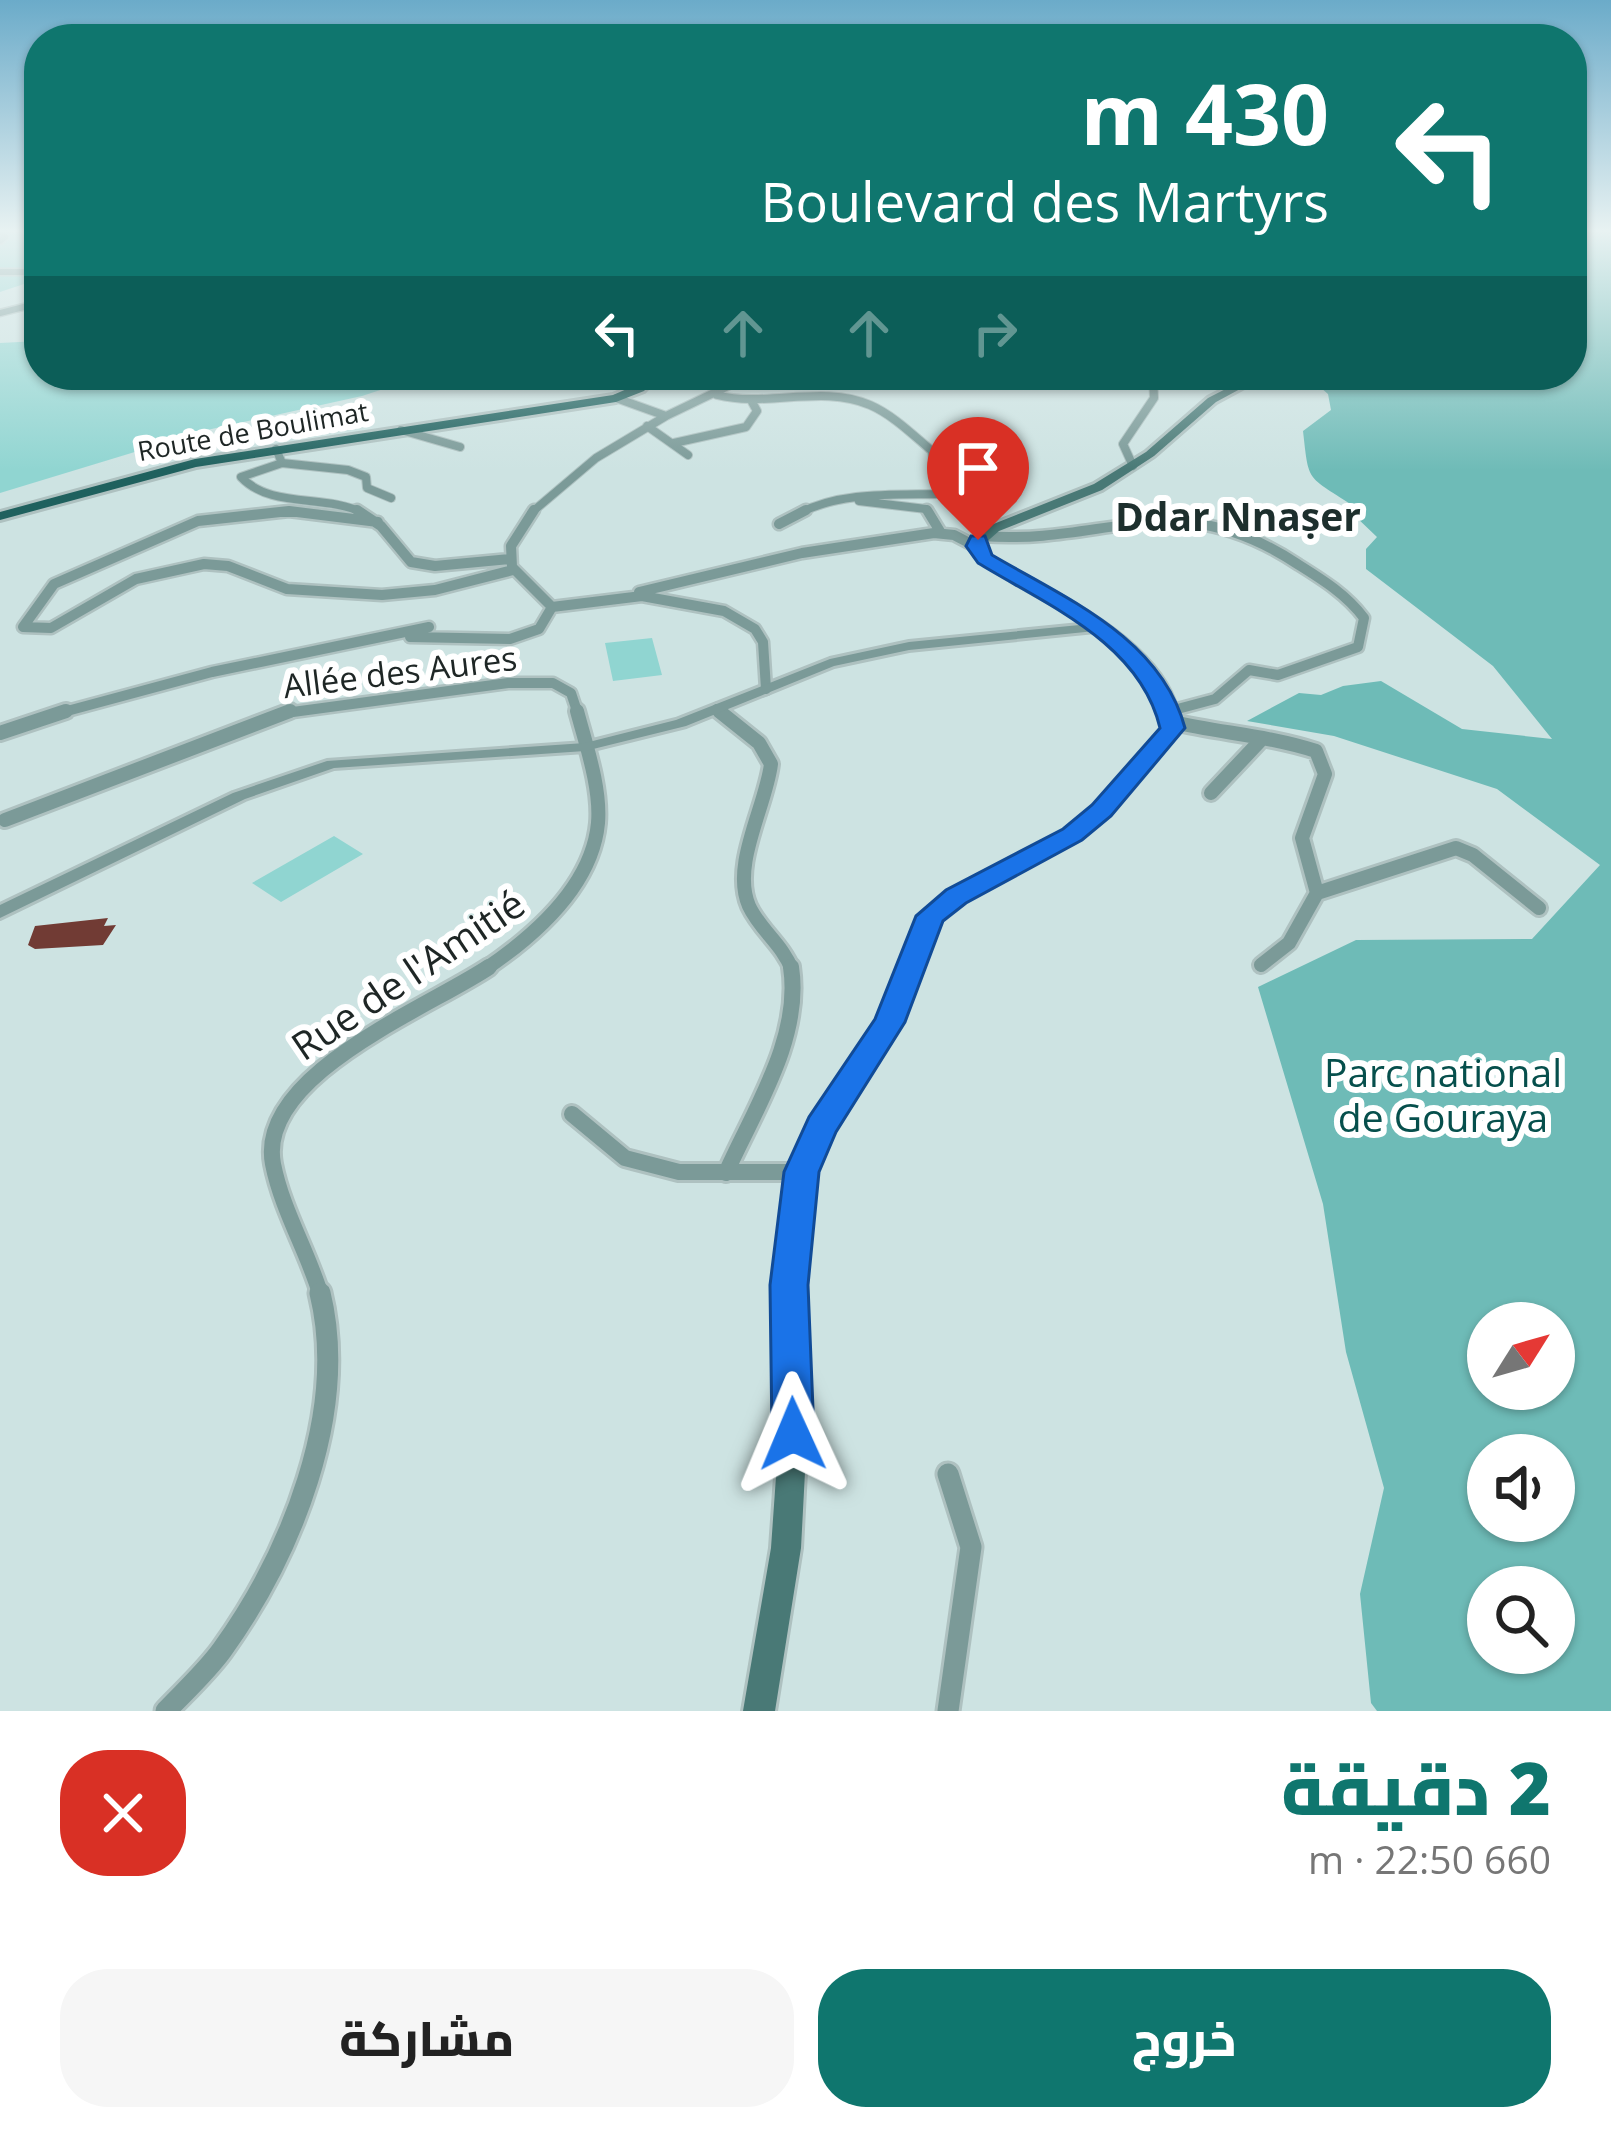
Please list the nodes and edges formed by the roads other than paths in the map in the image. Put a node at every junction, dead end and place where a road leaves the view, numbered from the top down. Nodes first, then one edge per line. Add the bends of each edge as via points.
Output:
1 (635, 390) edge
2 (725, 390) edge
3 (1154, 390) edge
4 (1231, 390) edge
5 (716, 395) junction
6 (616, 398) junction
7 (751, 400) junction
8 (666, 416) junction
9 (647, 426) junction
10 (400, 430) junction
11 (674, 443) junction
12 (460, 447) dead end
13 (688, 455) dead end
14 (279, 456) junction
15 (1132, 466) junction
16 (391, 498) dead end
17 (855, 500) junction
18 (0, 516) edge
19 (378, 522) junction
20 (779, 524) dead end
21 (941, 533) junction
22 (979, 541) junction
23 (512, 564) junction
24 (628, 596) junction
25 (552, 607) junction
26 (429, 627) dead end
27 (1100, 628) junction
28 (389, 636) junction
29 (766, 689) junction
30 (717, 709) junction
31 (1171, 717) junction
32 (0, 733) edge
33 (1260, 741) junction
34 (585, 747) junction
35 (1319, 756) junction
36 (1299, 762) dead end
37 (1211, 793) dead end
38 (5, 820) dead end
39 (1317, 893) junction
40 (1539, 908) dead end
41 (0, 912) edge
42 (1261, 965) dead end
43 (572, 1114) dead end
44 (801, 1172) junction
45 (725, 1173) junction
46 (948, 1474) dead end
47 (166, 1711) edge
48 (759, 1711) edge
49 (948, 1711) edge

1 - 6 main road, Route de Boulimat
2 - 5 street
3 - 15 street via 1123,444
4 - 15 main road
5 - 7 street
5 - 8 street
6 - 8 street
6 - 10 main road, Route de Boulimat
7 - 11 street via 757,411 746,427
7 - 17 street via 862,403 932,451 937,494
8 - 9 street
9 - 11 street
9 - 23 street via 583,466 532,512 518,531
10 - 12 street
10 - 14 main road, Route de Boulimat
11 - 13 street
14 - 16 street via 348,470
14 - 18 main road, Route de Boulimat via 162,470
14 - 19 street via 241,477 245,484 340,503
15 - 22 main road
17 - 20 street via 805,509
17 - 21 street via 926,509
19 - 23 street via 411,562
19 - 23 street via 289,511 198,521 54,584 22,627 50,628 136,579 204,564 287,589 382,595 435,590
21 - 22 street
21 - 24 street via 802,553
22 - 27 main road via 985,559
22 - 31 street via 1026,541 1141,520 1213,527 1269,544 1340,590 1364,618 1358,647 1278,675 1249,670 1215,699
23 - 25 street
24 - 25 street
24 - 29 street via 739,616 764,644
25 - 28 street via 539,629 510,639
26 - 28 street
27 - 29 street via 890,650
27 - 31 main road via 1148,671
28 - 32 street via 195,676
29 - 30 street
30 - 34 street
30 - 45 street via 759,743 771,764 744,892 784,946 795,976 790,1022
31 - 33 street
31 - 44 main road via 1152,757 1072,835 931,916 890,1022 821,1126
33 - 35 street via 1275,738
33 - 37 street
34 - 38 street, Allée des Aures via 571,693 553,682 508,683 274,715
34 - 41 street via 377,759 286,777
34 - 47 street, Rue de l'Amitié via 597,833 552,919 346,1053 293,1094 271,1132 277,1180 322,1300 329,1367 317,1442 290,1526 225,1646
35 - 36 street
35 - 39 street via 1325,775 1302,838
39 - 40 street via 1456,848
39 - 42 street via 1295,939
43 - 45 street via 625,1158
44 - 45 street
44 - 48 main road via 789,1285 786,1548
46 - 49 street via 971,1547

